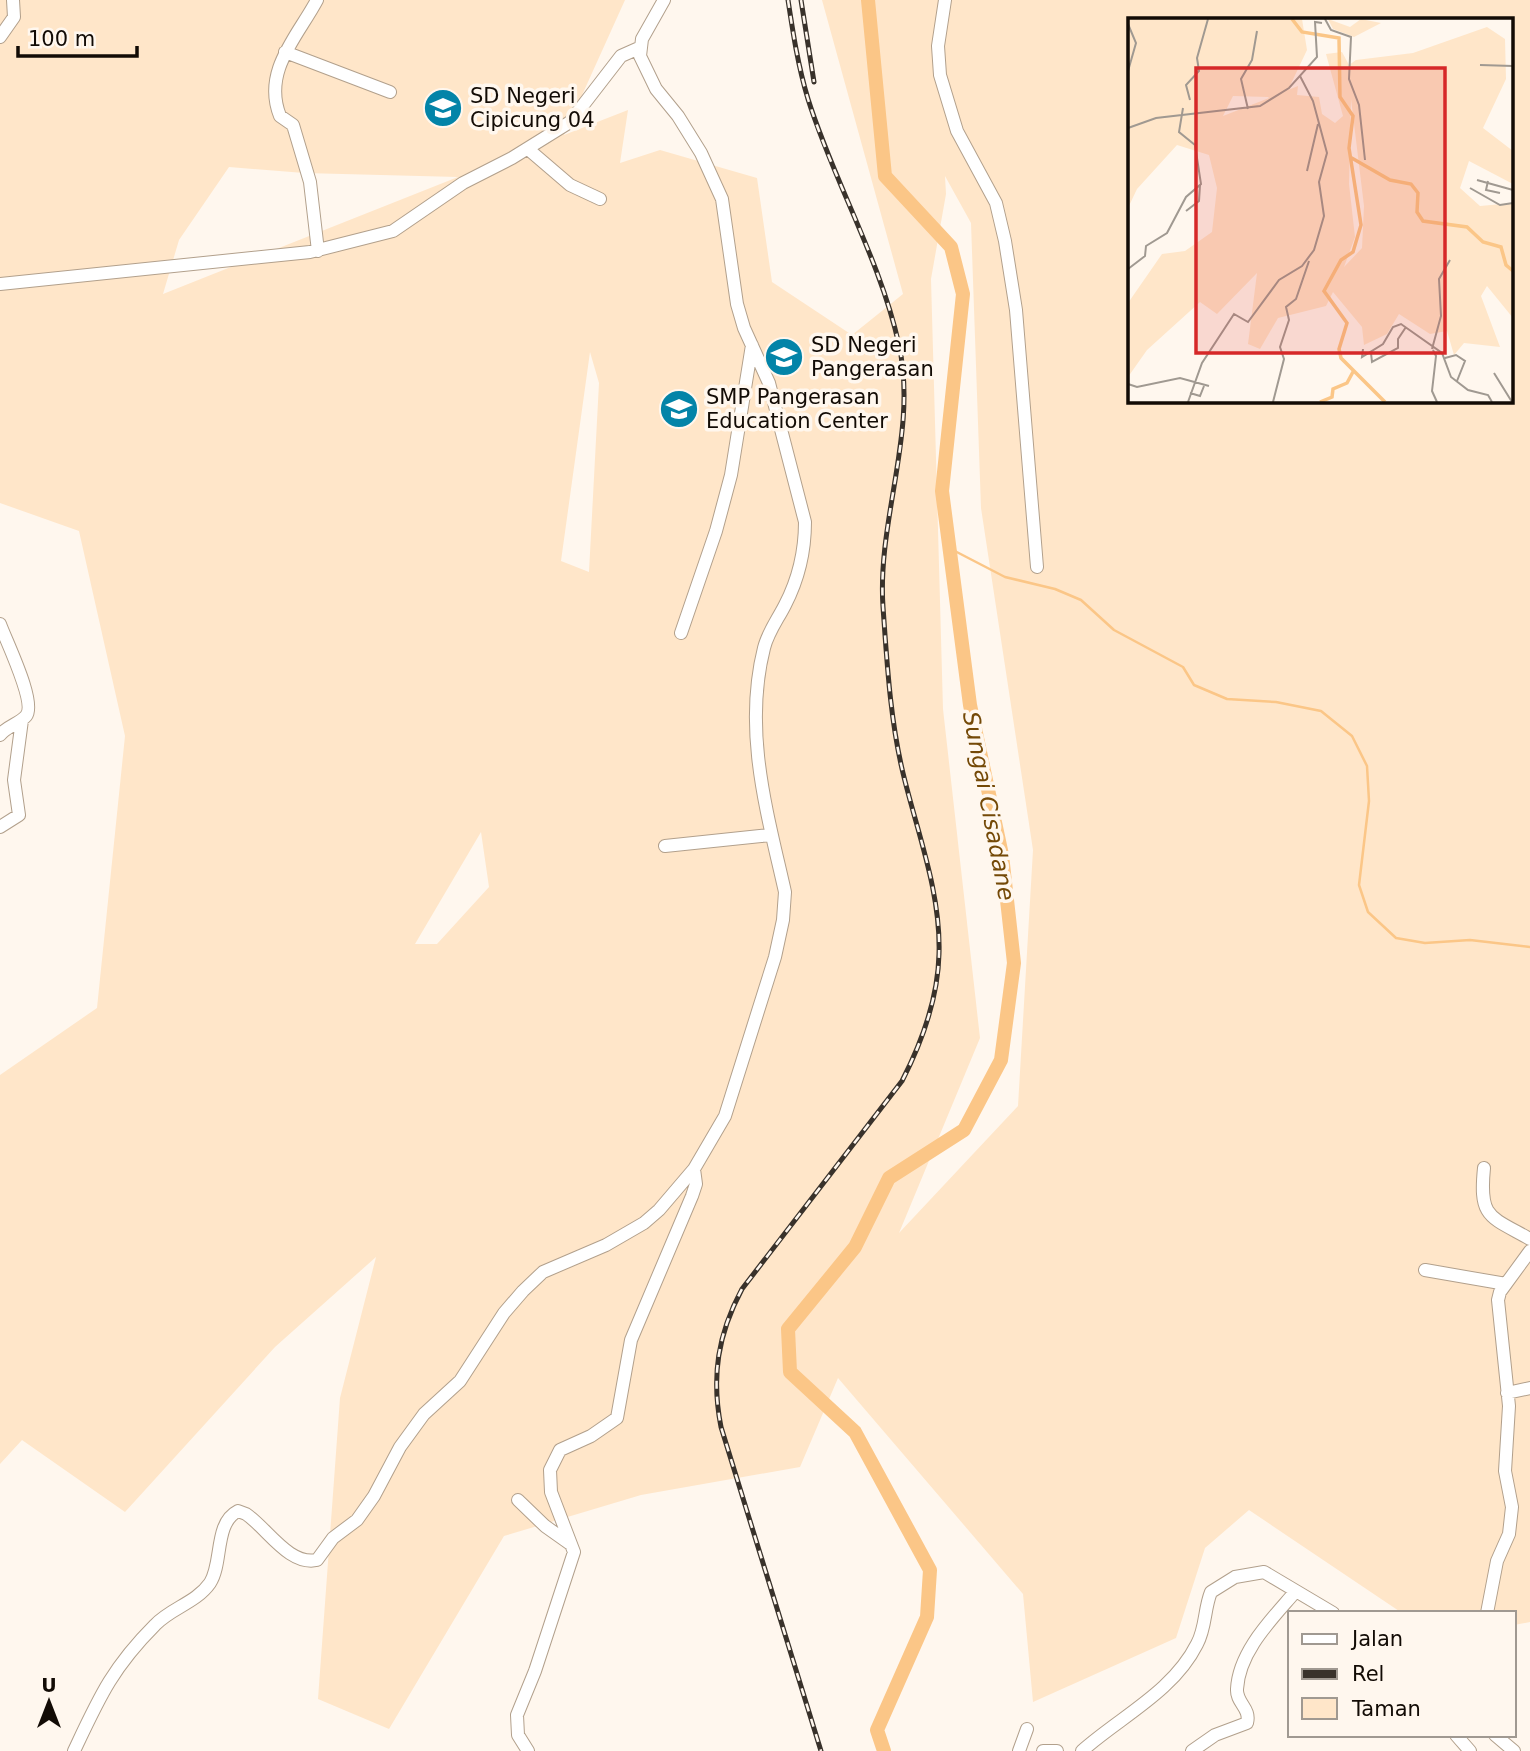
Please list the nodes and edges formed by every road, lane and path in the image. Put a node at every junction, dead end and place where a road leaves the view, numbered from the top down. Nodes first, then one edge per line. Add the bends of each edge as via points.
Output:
1 (13, 0) edge
2 (317, 0) edge
3 (664, 0) edge
4 (945, 0) edge
5 (0, 37) edge
6 (639, 48) junction
7 (285, 52) junction
8 (390, 92) dead end
9 (528, 149) junction
10 (600, 198) dead end
11 (318, 251) junction
12 (0, 285) edge
13 (752, 345) junction
14 (1037, 567) dead end
15 (0, 624) edge
16 (681, 633) dead end
17 (22, 719) junction
18 (0, 735) edge
19 (0, 827) edge
20 (770, 835) junction
21 (665, 846) dead end
22 (1484, 1168) dead end
23 (694, 1169) junction
24 (1530, 1239) edge
25 (1530, 1251) edge
26 (1426, 1270) dead end
27 (1525, 1271) edge
28 (1506, 1284) junction
29 (1530, 1388) edge
30 (1507, 1393) junction
31 (518, 1500) dead end
32 (569, 1544) junction
33 (1295, 1592) junction
34 (1329, 1611) edge
35 (1487, 1611) edge
36 (1027, 1729) dead end
37 (1458, 1737) edge
38 (1498, 1737) edge
39 (74, 1751) edge
40 (528, 1751) edge
41 (1019, 1751) edge
42 (1043, 1751) edge
43 (1057, 1751) edge
44 (1082, 1751) edge
45 (1192, 1751) edge
46 (1470, 1751) edge
47 (1514, 1751) edge

1 - 5 street via 14,17
2 - 7 street
3 - 6 street
4 - 14 street via 938,46 940,75 957,131 996,203 1005,241 1016,310
6 - 9 street via 621,56 570,122
6 - 13 street via 646,74 690,136 722,198 734,294
7 - 8 street
7 - 11 street via 278,67 278,111 293,125 310,182
9 - 10 street via 570,185
9 - 11 street via 463,183 393,231
11 - 12 street
13 - 16 street via 731,475
13 - 20 street via 769,383 805,522 793,587 767,639 761,664 758,772
15 - 17 street via 29,702 28,715
17 - 18 street
17 - 19 street via 14,780 19,815
20 - 21 street
20 - 23 street via 785,892 778,945 725,1116
22 - 24 street via 1481,1198 1485,1209
23 - 32 street via 692,1196 631,1340 617,1418 560,1450 550,1470 551,1492
23 - 39 street via 644,1223 543,1272 523,1291 504,1312 460,1381 425,1414 400,1447 357,1520 333,1538 317,1560 291,1553 246,1514 232,1514 209,1585 157,1623 118,1666
25 - 27 street
26 - 28 street
27 - 28 street
28 - 30 street via 1497,1304
29 - 30 street
30 - 35 street via 1505,1471 1512,1503 1510,1528 1497,1561
31 - 32 street
32 - 40 street via 574,1550 572,1558 517,1715 518,1735
33 - 34 street
33 - 44 street via 1258,1571 1215,1589 1190,1656 1153,1697
33 - 45 street via 1252,1644 1243,1665 1237,1691 1247,1709 1247,1723 1215,1735
36 - 41 street
37 - 46 street
38 - 47 street
42 - 43 street

